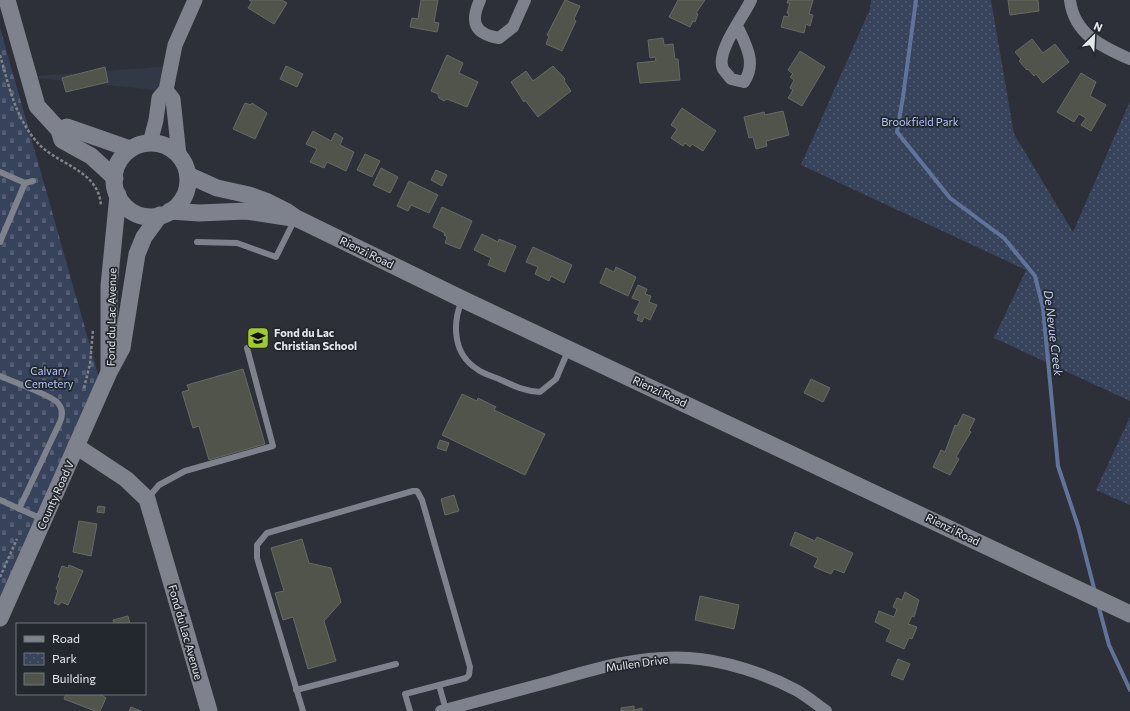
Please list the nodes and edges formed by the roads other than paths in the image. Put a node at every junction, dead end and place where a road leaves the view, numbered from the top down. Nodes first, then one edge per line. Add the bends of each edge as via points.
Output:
1 (7, 0) edge
2 (195, 0) edge
3 (480, 0) edge
4 (525, 0) edge
5 (751, 0) edge
6 (1070, 0) edge
7 (737, 26) dead end
8 (1130, 59) edge
9 (166, 90) junction
10 (58, 130) junction
11 (150, 143) junction
12 (130, 149) junction
13 (179, 155) junction
14 (0, 172) edge
15 (188, 175) junction
16 (34, 181) dead end
17 (25, 183) junction
18 (116, 186) junction
19 (165, 213) junction
20 (296, 218) junction
21 (0, 242) edge
22 (197, 242) dead end
23 (462, 299) junction
24 (247, 348) dead end
25 (569, 349) junction
26 (109, 372) junction
27 (0, 376) edge
28 (76, 446) junction
29 (147, 499) junction
30 (0, 500) edge
31 (19, 509) junction
32 (44, 520) junction
33 (1123, 610) edge
34 (0, 618) edge
35 (396, 664) dead end
36 (439, 685) junction
37 (296, 690) junction
38 (444, 710) edge
39 (209, 711) edge
40 (302, 711) edge
41 (410, 711) edge
42 (826, 711) edge

1 - 10 main road via 37,106
2 - 9 street via 175,45
3 - 4 street via 475,12 476,26 485,36 499,38 513,27
5 - 7 street
6 - 8 street via 1075,17 1085,33 1099,44
9 - 11 street via 159,98
9 - 13 street via 173,99
10 - 12 main road via 67,127
10 - 18 main road via 62,140 91,156
11 - 12 main road
11 - 13 main road via 171,148
12 - 18 main road via 118,165
13 - 15 main road
14 - 17 lane
15 - 19 main road via 185,196 179,205
15 - 20 main road, Rienzi Road via 217,188 268,202
16 - 17 lane
17 - 21 lane
18 - 19 main road via 131,210 140,215
18 - 26 main road, Fond du Lac Avenue via 109,286
19 - 20 main road via 246,211
19 - 26 main road, Fond du Lac Avenue via 144,237 137,254 122,348
20 - 22 lane via 276,256 237,243
20 - 23 main road, Rienzi Road
23 - 25 main road, Rienzi Road
23 - 25 lane via 456,313 455,333 461,354 476,369 525,391 540,392 556,379
24 - 29 lane via 273,446 185,471 159,485
25 - 33 main road, Rienzi Road
26 - 28 main road, County Road V
27 - 31 lane via 53,400 62,412 60,422
28 - 29 main road via 126,479
28 - 32 main road, County Road V
29 - 39 main road, Fond du Lac Avenue
30 - 31 lane
31 - 32 lane
32 - 34 main road, County Road V
35 - 37 lane
36 - 37 lane via 466,678 470,667 422,500 417,491 413,491 272,531 260,540 257,558
36 - 38 lane
36 - 41 lane via 405,694
37 - 40 lane
38 - 42 street, Mullen Drive via 603,667 636,660 671,657 715,662 768,677 797,691

